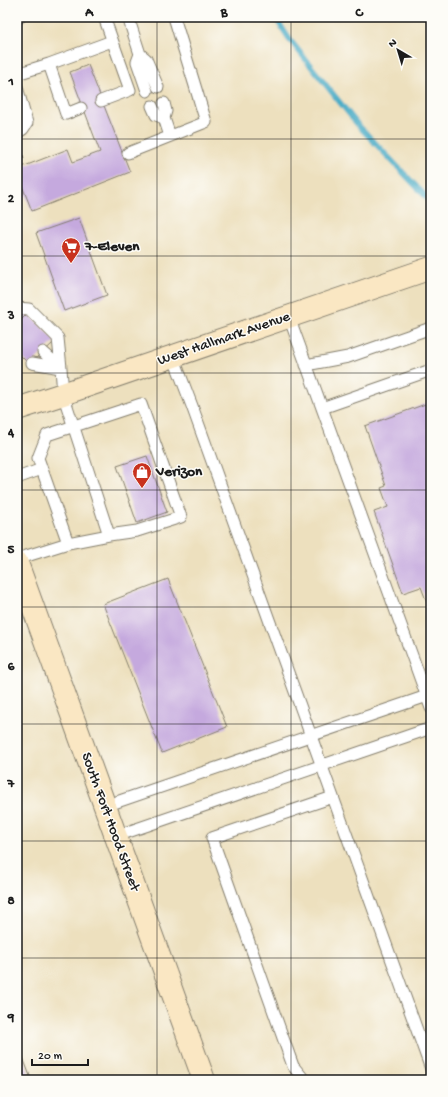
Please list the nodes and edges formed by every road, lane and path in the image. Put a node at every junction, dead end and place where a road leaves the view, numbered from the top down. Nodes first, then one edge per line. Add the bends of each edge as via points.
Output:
1 (20, 17) edge
2 (104, 17) edge
3 (128, 17) edge
4 (174, 17) edge
5 (17, 18) edge
6 (112, 40) junction
7 (140, 54) junction
8 (49, 64) junction
9 (17, 74) edge
10 (17, 87) edge
11 (158, 87) dead end
12 (147, 91) dead end
13 (101, 101) dead end
14 (164, 103) dead end
15 (152, 106) dead end
16 (81, 108) dead end
17 (164, 118) junction
18 (17, 133) edge
19 (170, 136) junction
20 (128, 152) dead end
21 (431, 268) edge
22 (17, 308) edge
23 (289, 317) junction
24 (431, 328) edge
25 (43, 352) dead end
26 (173, 356) junction
27 (32, 363) dead end
28 (306, 366) junction
29 (61, 368) junction
30 (431, 370) edge
31 (63, 394) junction
32 (322, 408) junction
33 (17, 409) edge
34 (73, 426) junction
35 (42, 469) junction
36 (17, 478) edge
37 (110, 535) junction
38 (68, 543) junction
39 (17, 560) edge
40 (17, 564) edge
41 (426, 696) junction
42 (431, 708) edge
43 (431, 728) edge
44 (310, 735) junction
45 (322, 766) junction
46 (333, 797) junction
47 (105, 806) junction
48 (116, 836) junction
49 (431, 1069) edge
50 (204, 1080) edge
51 (303, 1080) edge

1 - 5 lane
2 - 6 lane
3 - 7 lane
4 - 19 lane via 206,122
6 - 8 lane
6 - 13 lane via 130,90
7 - 11 lane via 146,59
7 - 12 lane via 137,62
8 - 9 lane
8 - 16 lane via 66,114
10 - 18 lane via 27,123
14 - 17 lane
15 - 17 lane via 156,115
17 - 19 lane
19 - 20 lane
21 - 23 main road, West Hallmark Avenue
22 - 29 lane via 29,309 58,338
23 - 26 main road, West Hallmark Avenue
23 - 28 lane
24 - 28 lane via 348,357
25 - 29 lane
26 - 31 main road, West Hallmark Avenue
26 - 44 lane
27 - 29 lane
28 - 32 lane
29 - 31 lane
30 - 32 lane
31 - 33 main road, West Hallmark Avenue
31 - 34 lane
32 - 41 lane
34 - 35 lane via 47,435 38,458
34 - 37 lane
34 - 37 lane via 140,404 181,517 137,531
35 - 36 lane
35 - 38 lane
37 - 38 lane
38 - 39 lane
40 - 47 main road, South Fort Hood Street
41 - 42 lane
41 - 44 lane
43 - 45 lane
44 - 45 lane
44 - 47 lane
45 - 46 lane
45 - 48 lane
46 - 49 lane
46 - 51 lane via 212,838 293,1066
47 - 48 main road, South Fort Hood Street
48 - 50 main road, South Fort Hood Street

